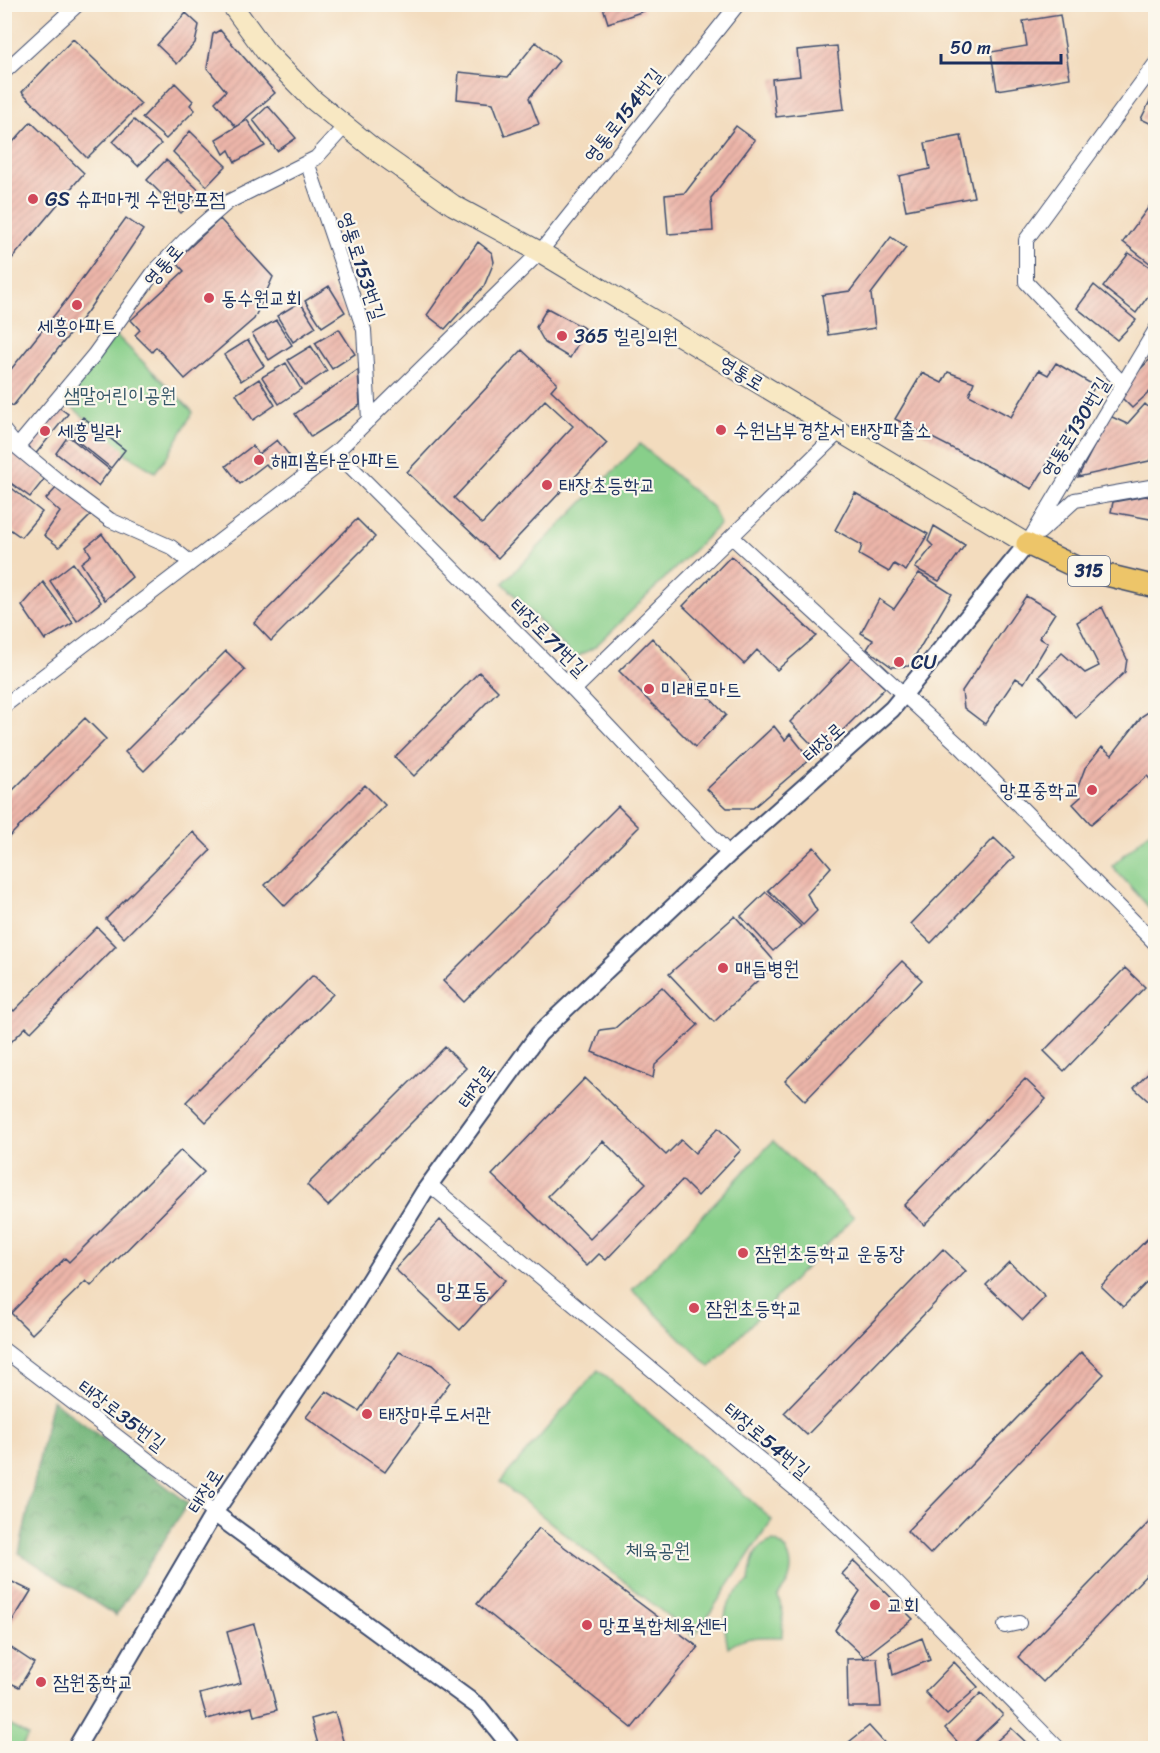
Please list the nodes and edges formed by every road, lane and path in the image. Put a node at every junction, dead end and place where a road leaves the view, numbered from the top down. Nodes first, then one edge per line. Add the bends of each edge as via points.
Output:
1 (78, 4) edge
2 (231, 4) edge
3 (738, 4) edge
4 (1155, 63) edge
5 (4, 72) edge
6 (345, 126) junction
7 (307, 162) junction
8 (540, 252) junction
9 (1155, 329) edge
10 (1123, 384) junction
11 (369, 420) junction
12 (4, 430) edge
13 (840, 431) junction
14 (17, 447) junction
15 (336, 452) junction
16 (1155, 486) edge
17 (732, 537) junction
18 (1027, 544) junction
19 (191, 563) junction
20 (1155, 587) edge
21 (574, 690) junction
22 (903, 695) junction
23 (4, 706) edge
24 (729, 854) junction
25 (1155, 944) edge
26 (430, 1185) junction
27 (4, 1350) edge
28 (214, 1514) junction
29 (76, 1749) edge
30 (512, 1749) edge
31 (1058, 1749) edge

1 - 5 street
2 - 6 main road, 영통로 / 315 via 266,52
3 - 8 street, 영통로154번길
4 - 10 street via 1026,240 1026,282
6 - 7 street, 영통로
6 - 8 main road, 영통로 / 315 via 453,205
7 - 11 street, 영통로153번길 via 364,330
7 - 14 street, 영통로 via 228,202 190,235 154,272 94,355
8 - 11 street
8 - 13 main road, 영통로 / 315
9 - 10 street, 영통로130번길
10 - 18 street, 영통로130번길
11 - 15 street
12 - 14 street
13 - 17 street
13 - 18 main road, 영통로 / 315
14 - 19 street via 110,520 171,547
15 - 19 street
15 - 21 street, 태장로71번길
16 - 18 street via 1075,500
17 - 21 street
17 - 22 street
18 - 20 main road, 영통로 / 315 via 1078,568
18 - 22 street, 태장로
19 - 23 street
21 - 24 street, 태장로71번길
22 - 24 street, 태장로
22 - 25 street via 961,747
24 - 26 street, 태장로 via 539,1034
26 - 28 street, 태장로
26 - 31 street, 태장로54번길 via 822,1511
27 - 28 street, 태장로35번길
28 - 29 street, 태장로
28 - 30 street via 479,1707

